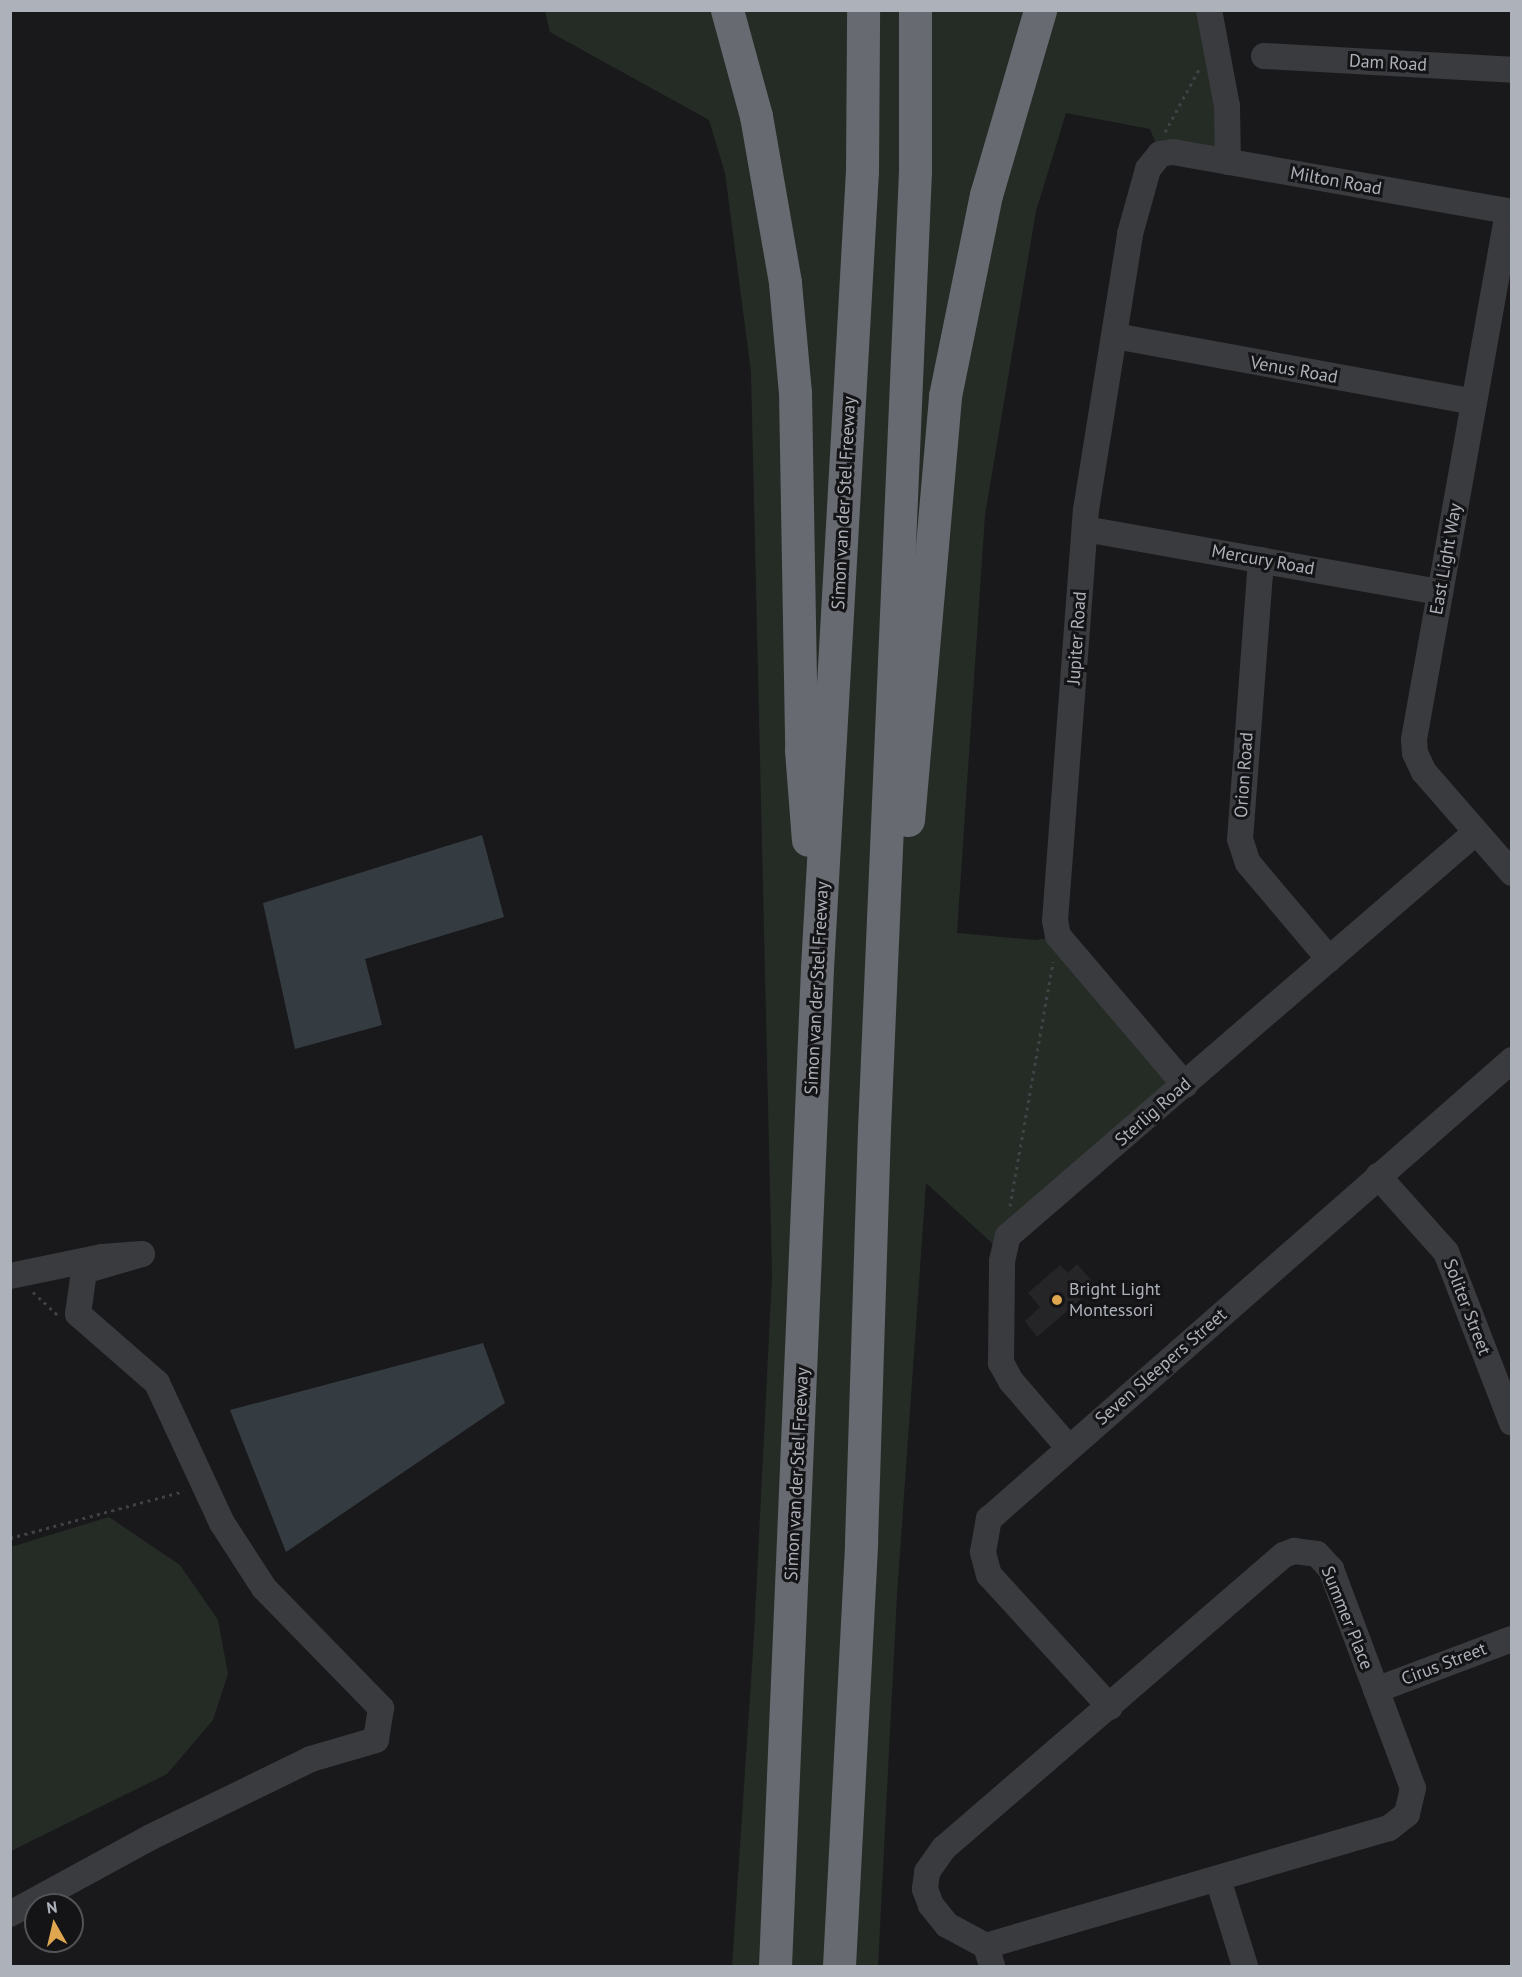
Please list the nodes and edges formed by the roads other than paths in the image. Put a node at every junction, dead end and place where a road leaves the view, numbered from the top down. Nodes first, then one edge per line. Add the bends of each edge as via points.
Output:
1 (727, 10) edge
2 (863, 10) edge
3 (915, 10) edge
4 (1040, 10) edge
5 (1209, 10) edge
6 (1264, 56) dead end
7 (1512, 70) edge
8 (1160, 154) joint
9 (1228, 162) junction
10 (1510, 212) edge
11 (1114, 336) junction
12 (1474, 402) junction
13 (1085, 529) junction
14 (1261, 560) junction
15 (1440, 592) junction
16 (1475, 833) junction
17 (1512, 873) edge
18 (1329, 959) junction
19 (817, 968) junction
20 (880, 999) junction
21 (1510, 1065) edge
22 (1185, 1085) junction
23 (1378, 1176) junction
24 (13, 1276) edge
25 (1512, 1423) edge
26 (1068, 1448) junction
27 (1512, 1639) edge
28 (1377, 1690) junction
29 (1110, 1707) junction
30 (1218, 1879) junction
31 (10, 1914) edge
32 (989, 1956) edge
33 (775, 1966) edge
34 (839, 1966) edge
35 (1245, 1966) edge

1 - 19 highway via 756,116 786,294 795,404 801,750
2 - 19 highway, Simon van der Stel Freeway via 862,171
3 - 20 highway via 915,172
4 - 20 highway via 986,195 945,396 900,904 890,972
5 - 9 street via 1227,106
6 - 7 street, Dam Road
8 - 9 street, Milton Road via 1173,152
8 - 11 street, Jupiter Road via 1148,169 1140,195
9 - 10 street, Milton Road
10 - 12 street, East Light Way
11 - 12 street, Venus Road
11 - 13 street, Jupiter Road
12 - 15 street, East Light Way
13 - 14 street, Mercury Road
13 - 22 street, Jupiter Road via 1055,921 1058,936
14 - 15 street, Mercury Road
14 - 18 street, Orion Road via 1240,839 1248,863
15 - 16 street, East Light Way via 1414,739 1415,753 1424,772
16 - 17 street, East Light Way
16 - 18 street, Sterlig Road
18 - 22 street, Sterlig Road
19 - 33 highway, Simon van der Stel Freeway
20 - 34 highway via 861,1542
21 - 23 street, Seven Sleepers Street
22 - 26 street, Sterlig Road via 1008,1236 1004,1244 1001,1363
23 - 25 street, Soliter Street via 1446,1252
23 - 26 street, Seven Sleepers Street
24 - 31 street via 93,1258 142,1254 84,1270 78,1314 157,1383 222,1523 264,1588 381,1708 376,1740 311,1759 151,1837
26 - 29 street, Seven Sleepers Street via 989,1519 985,1566
27 - 28 street, Cirus Street
28 - 29 street, Summer Place via 1331,1569 1317,1554 1294,1551 1284,1555
28 - 30 street, Summer Place via 1413,1788 1407,1814 1389,1828
29 - 32 street, Summer Place via 932,1863 925,1889 931,1905 947,1925
30 - 32 street, Summer Place
30 - 35 street

